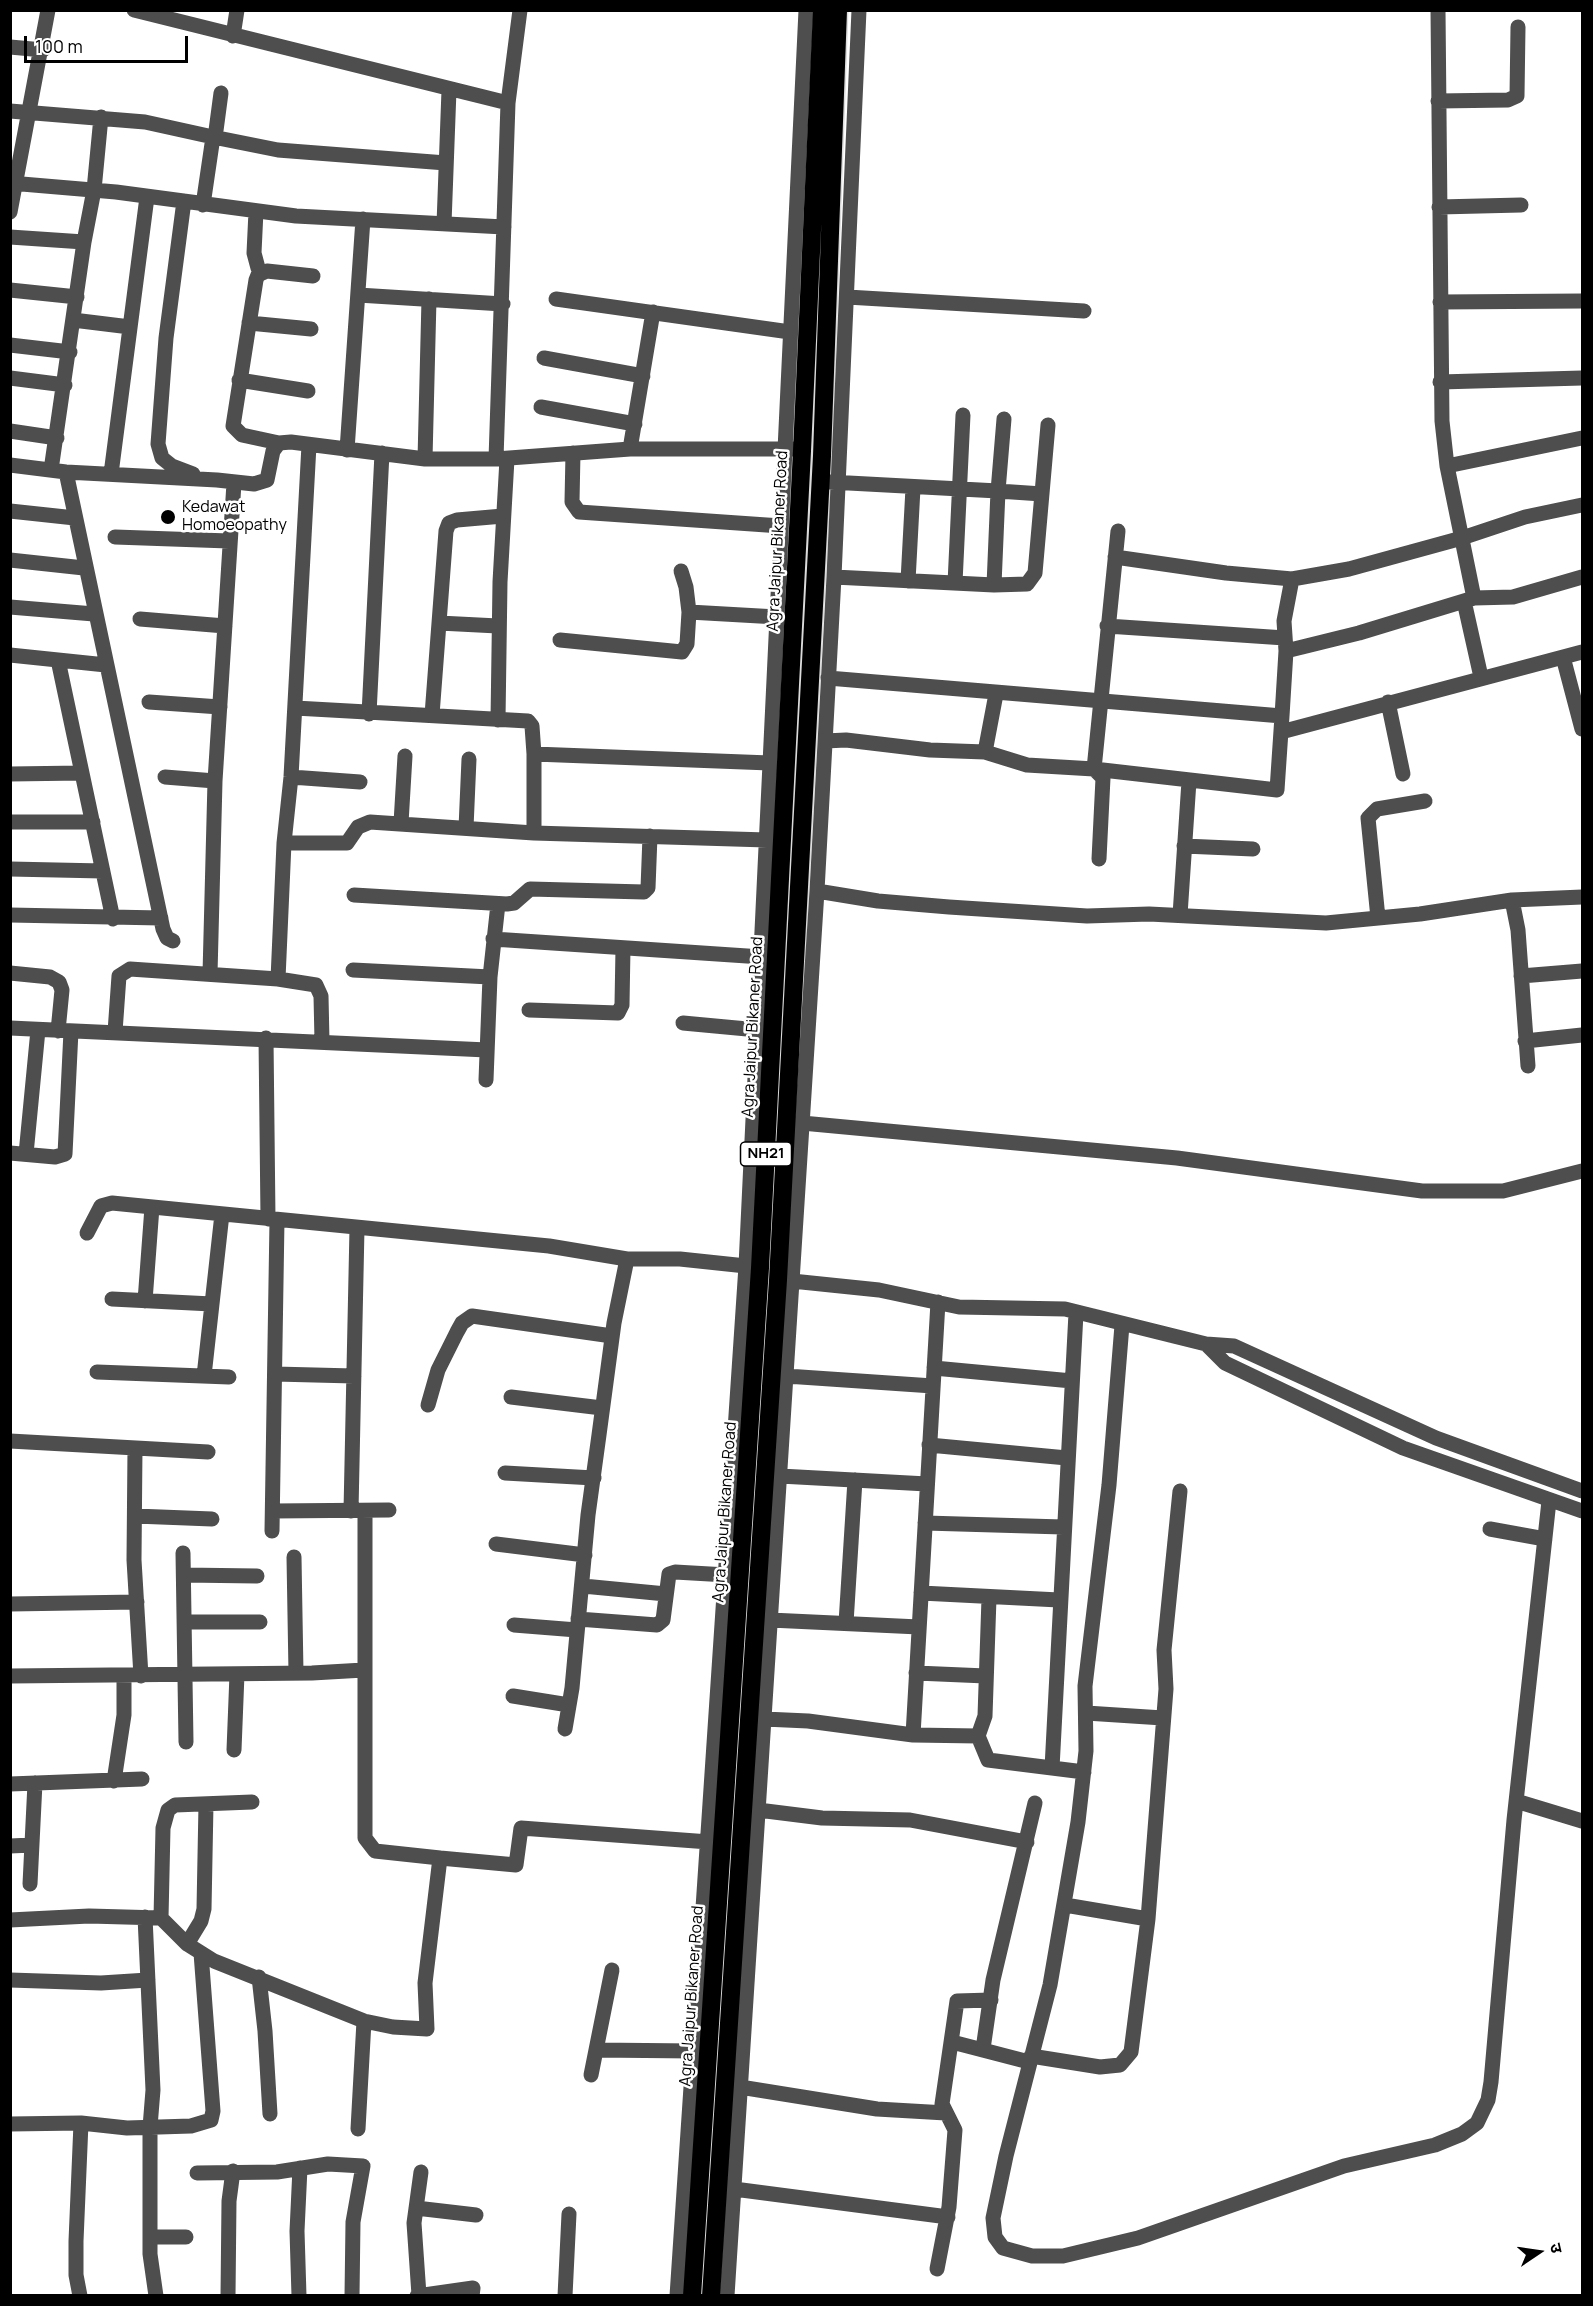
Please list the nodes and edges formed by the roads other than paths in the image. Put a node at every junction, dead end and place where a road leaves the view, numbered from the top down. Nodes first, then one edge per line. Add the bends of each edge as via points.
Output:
1 (48, 10) edge
2 (134, 10) edge
3 (237, 10) edge
4 (520, 10) edge
5 (806, 10) edge
6 (822, 10) edge
7 (838, 10) edge
8 (859, 10) edge
9 (1437, 10) edge
10 (1518, 27) dead end
11 (233, 36) junction
12 (10, 47) edge
13 (42, 50) junction
14 (449, 90) junction
15 (221, 93) dead end
16 (1438, 101) junction
17 (508, 103) junction
18 (10, 111) edge
19 (31, 112) junction
20 (101, 117) junction
21 (214, 138) junction
22 (446, 163) junction
23 (14, 184) edge
24 (94, 190) junction
25 (147, 197) junction
26 (184, 201) junction
27 (203, 205) junction
28 (1521, 205) dead end
29 (1439, 207) junction
30 (256, 211) junction
31 (10, 212) edge
32 (363, 219) junction
33 (444, 224) junction
34 (504, 227) junction
35 (10, 237) edge
36 (84, 242) junction
37 (263, 272) junction
38 (314, 276) dead end
39 (10, 290) edge
40 (358, 295) junction
41 (76, 297) junction
42 (847, 297) junction
43 (429, 299) junction
44 (556, 299) dead end
45 (1582, 301) edge
46 (1440, 302) junction
47 (503, 304) junction
48 (1084, 311) dead end
49 (653, 312) junction
50 (73, 320) junction
51 (249, 323) junction
52 (130, 327) junction
53 (311, 329) dead end
54 (790, 332) junction
55 (10, 345) edge
56 (70, 351) junction
57 (544, 358) dead end
58 (643, 376) junction
59 (10, 378) edge
60 (1582, 378) edge
61 (239, 380) junction
62 (1440, 382) junction
63 (65, 385) junction
64 (308, 391) dead end
65 (542, 407) dead end
66 (963, 415) dead end
67 (1004, 419) dead end
68 (635, 424) junction
69 (1048, 425) dead end
70 (10, 431) edge
71 (57, 438) junction
72 (1582, 438) edge
73 (279, 443) junction
74 (309, 445) junction
75 (784, 447) junction
76 (630, 448) junction
77 (347, 450) junction
78 (802, 452) junction
79 (382, 453) junction
80 (573, 453) junction
81 (822, 456) junction
82 (425, 459) junction
83 (502, 459) junction
84 (10, 465) edge
85 (1447, 466) junction
86 (58, 471) junction
87 (111, 474) junction
88 (204, 479) junction
89 (830, 482) junction
90 (234, 483) junction
91 (913, 488) junction
92 (960, 490) junction
93 (998, 491) junction
94 (1042, 494) junction
95 (1582, 506) edge
96 (10, 511) edge
97 (503, 516) junction
98 (75, 519) junction
99 (781, 526) junction
100 (1118, 531) dead end
101 (115, 537) dead end
102 (1462, 538) junction
103 (229, 541) junction
104 (1115, 557) junction
105 (10, 560) edge
106 (84, 568) junction
107 (681, 571) dead end
108 (834, 577) junction
109 (1582, 578) edge
110 (1292, 579) junction
111 (908, 581) junction
112 (955, 583) junction
113 (994, 585) junction
114 (1469, 599) junction
115 (10, 607) edge
116 (689, 612) junction
117 (94, 614) junction
118 (777, 616) junction
119 (140, 619) dead end
120 (439, 623) junction
121 (225, 626) junction
122 (498, 626) junction
123 (1107, 626) junction
124 (560, 640) dead end
125 (1285, 645) junction
126 (1582, 652) edge
127 (10, 655) edge
128 (1563, 657) junction
129 (58, 660) junction
130 (106, 665) junction
131 (1481, 677) junction
132 (828, 678) junction
133 (996, 694) junction
134 (1102, 701) junction
135 (148, 702) dead end
136 (1388, 702) junction
137 (220, 707) junction
138 (295, 708) junction
139 (369, 714) junction
140 (432, 716) junction
141 (498, 720) junction
142 (1282, 724) junction
143 (1582, 729) edge
144 (825, 741) junction
145 (984, 752) junction
146 (534, 754) junction
147 (405, 756) dead end
148 (469, 759) dead end
149 (771, 763) junction
150 (1094, 769) junction
151 (82, 773) junction
152 (10, 774) edge
153 (1403, 774) dead end
154 (165, 777) dead end
155 (291, 777) junction
156 (215, 781) junction
157 (1189, 781) junction
158 (360, 782) dead end
159 (1425, 801) dead end
160 (10, 822) edge
161 (93, 822) junction
162 (401, 823) junction
163 (466, 828) junction
164 (534, 833) junction
165 (650, 836) junction
166 (767, 840) junction
167 (284, 843) junction
168 (1184, 846) junction
169 (1253, 849) dead end
170 (1099, 859) dead end
171 (10, 869) edge
172 (103, 871) junction
173 (817, 891) junction
174 (354, 895) dead end
175 (1582, 897) edge
176 (1512, 900) junction
177 (498, 904) junction
178 (10, 915) edge
179 (1180, 915) junction
180 (161, 918) junction
181 (1378, 918) junction
182 (113, 919) junction
183 (493, 939) junction
184 (173, 941) dead end
185 (623, 948) junction
186 (762, 957) junction
187 (353, 970) dead end
188 (1582, 971) edge
189 (10, 973) edge
190 (210, 974) junction
191 (1521, 976) junction
192 (490, 977) junction
193 (278, 979) junction
194 (529, 1010) dead end
195 (683, 1023) dead end
196 (10, 1028) edge
197 (38, 1030) junction
198 (758, 1030) junction
199 (64, 1031) junction
200 (115, 1032) junction
201 (1582, 1035) edge
202 (266, 1038) junction
203 (322, 1041) junction
204 (1525, 1041) junction
205 (487, 1050) junction
206 (1528, 1066) dead end
207 (486, 1080) dead end
208 (802, 1123) junction
209 (18, 1154) edge
210 (1582, 1171) edge
211 (152, 1207) junction
212 (222, 1214) junction
213 (273, 1219) junction
214 (357, 1228) junction
215 (87, 1233) dead end
216 (627, 1259) junction
217 (746, 1266) junction
218 (792, 1281) junction
219 (112, 1299) dead end
220 (145, 1301) junction
221 (938, 1302) junction
222 (212, 1304) junction
223 (1076, 1312) junction
224 (1122, 1325) junction
225 (612, 1336) junction
226 (1206, 1344) junction
227 (934, 1368) junction
228 (97, 1372) dead end
229 (275, 1374) junction
230 (204, 1376) junction
231 (354, 1376) junction
232 (786, 1376) junction
233 (229, 1377) dead end
234 (1072, 1381) junction
235 (933, 1386) junction
236 (511, 1397) dead end
237 (428, 1405) dead end
238 (602, 1408) junction
239 (10, 1441) edge
240 (929, 1445) junction
241 (135, 1448) junction
242 (208, 1452) dead end
243 (1477, 1453) junction
244 (1067, 1458) junction
245 (505, 1473) dead end
246 (1468, 1473) junction
247 (780, 1476) junction
248 (594, 1478) junction
249 (855, 1480) junction
250 (927, 1484) junction
251 (1180, 1491) dead end
252 (1582, 1491) edge
253 (1549, 1501) junction
254 (389, 1510) dead end
255 (273, 1511) junction
256 (358, 1511) junction
257 (1582, 1512) edge
258 (135, 1516) junction
259 (212, 1519) dead end
260 (925, 1523) junction
261 (1063, 1527) junction
262 (1490, 1529) dead end
263 (272, 1531) dead end
264 (1545, 1539) junction
265 (496, 1544) dead end
266 (183, 1553) dead end
267 (585, 1555) junction
268 (294, 1557) dead end
269 (184, 1575) junction
270 (727, 1575) junction
271 (257, 1576) dead end
272 (582, 1586) junction
273 (921, 1593) junction
274 (666, 1594) junction
275 (989, 1598) junction
276 (1059, 1600) junction
277 (137, 1602) junction
278 (10, 1604) edge
279 (770, 1620) junction
280 (185, 1622) junction
281 (260, 1622) dead end
282 (846, 1623) junction
283 (514, 1625) dead end
284 (578, 1625) junction
285 (919, 1627) junction
286 (364, 1670) junction
287 (916, 1672) junction
288 (296, 1673) junction
289 (237, 1674) junction
290 (186, 1675) junction
291 (10, 1676) edge
292 (124, 1676) junction
293 (141, 1676) junction
294 (986, 1676) junction
295 (513, 1696) dead end
296 (569, 1705) junction
297 (1086, 1713) junction
298 (1163, 1718) junction
299 (764, 1719) junction
300 (565, 1729) dead end
301 (913, 1735) junction
302 (978, 1736) junction
303 (186, 1743) dead end
304 (234, 1750) dead end
305 (1052, 1768) junction
306 (1084, 1772) junction
307 (142, 1779) dead end
308 (114, 1781) junction
309 (35, 1783) junction
310 (10, 1784) edge
311 (1516, 1801) junction
312 (252, 1802) dead end
313 (1035, 1803) dead end
314 (206, 1804) junction
315 (758, 1810) junction
316 (1582, 1821) edge
317 (710, 1842) junction
318 (1027, 1842) junction
319 (32, 1845) junction
320 (10, 1846) edge
321 (440, 1858) junction
322 (30, 1884) dead end
323 (1065, 1905) junction
324 (146, 1917) junction
325 (161, 1918) junction
326 (1148, 1919) junction
327 (10, 1920) edge
328 (187, 1944) junction
329 (201, 1953) junction
330 (612, 1970) dead end
331 (259, 1977) junction
332 (10, 1980) edge
333 (148, 1980) junction
334 (990, 2000) junction
335 (364, 2021) junction
336 (952, 2042) junction
337 (983, 2049) junction
338 (596, 2050) junction
339 (694, 2051) junction
340 (1030, 2059) junction
341 (591, 2074) dead end
342 (740, 2087) junction
343 (946, 2113) junction
344 (270, 2114) dead end
345 (81, 2123) junction
346 (10, 2124) edge
347 (150, 2127) junction
348 (358, 2129) dead end
349 (300, 2168) junction
350 (233, 2171) junction
351 (421, 2172) dead end
352 (197, 2173) dead end
353 (734, 2189) junction
354 (416, 2208) junction
355 (569, 2214) dead end
356 (476, 2215) dead end
357 (948, 2217) junction
358 (150, 2237) junction
359 (186, 2237) dead end
360 (938, 2269) dead end
361 (80, 2295) edge
362 (156, 2295) edge
363 (228, 2295) edge
364 (299, 2295) edge
365 (352, 2295) edge
366 (418, 2295) edge
367 (472, 2295) edge
368 (564, 2295) edge
369 (677, 2295) edge
370 (692, 2295) edge
371 (711, 2295) edge
372 (727, 2295) edge

1 - 13 street
2 - 11 street
3 - 11 street
4 - 17 street
5 - 54 street
6 - 78 highway, Agra Jaipur Bikaner Road / NH21
7 - 81 highway, NH21
8 - 42 street
9 - 16 street
10 - 16 street via 1516,96 1508,100
11 - 14 street
12 - 13 street
13 - 19 street
14 - 17 street
14 - 22 street
15 - 21 street
16 - 29 street
17 - 34 street
18 - 19 street
19 - 20 street
19 - 23 street
20 - 21 street via 161,124
20 - 24 street
21 - 22 street via 278,150
21 - 27 street
22 - 33 street
23 - 24 street
23 - 31 street
24 - 25 street
24 - 36 street
25 - 26 street
25 - 52 street
26 - 27 street
26 - 88 street via 166,338 159,444 162,458 172,466
27 - 30 street
28 - 29 street
29 - 46 street
30 - 32 street
30 - 37 street via 255,263
32 - 33 street
32 - 40 street
33 - 34 street
34 - 47 street
35 - 36 street
36 - 41 street
37 - 38 street
37 - 51 street via 256,280
39 - 41 street
40 - 43 street
40 - 77 street
41 - 50 street
42 - 48 street
42 - 89 street
43 - 47 street
43 - 82 street
44 - 49 street
45 - 46 street
46 - 62 street
47 - 83 street
49 - 54 street
49 - 58 street
50 - 52 street
50 - 56 street
51 - 53 street
51 - 61 street
52 - 87 street
54 - 75 street
55 - 56 street
56 - 63 street
57 - 58 street
58 - 68 street
59 - 63 street
60 - 62 street
61 - 64 street
61 - 73 street via 232,416 236,431
62 - 85 street
63 - 71 street
65 - 68 street
66 - 92 street
67 - 93 street
68 - 76 street
69 - 94 street
70 - 71 street
71 - 86 street
72 - 85 street
73 - 74 street
73 - 90 street via 273,451 267,480
74 - 77 street
74 - 138 street
75 - 76 street
75 - 78 street
75 - 99 street
76 - 80 street
77 - 79 street
78 - 81 street
78 - 370 highway, Agra Jaipur Bikaner Road / NH21 via 760,1268
79 - 82 street
79 - 139 street
80 - 83 street
80 - 99 street via 572,502 579,512
81 - 89 highway, NH21
82 - 83 street
83 - 97 street
84 - 86 street
85 - 102 street
86 - 87 street
86 - 98 street
87 - 88 street
88 - 90 street
89 - 91 street
89 - 108 street
89 - 371 highway, NH21
90 - 103 street
91 - 92 street
91 - 111 street
92 - 93 street
92 - 112 street
93 - 94 street
93 - 113 street
94 - 113 street via 1032,580 1021,585
95 - 102 street via 1525,517
96 - 98 street
97 - 120 street via 449,523
97 - 122 street
98 - 106 street
99 - 118 street
100 - 104 street
101 - 103 street
102 - 110 street via 1349,569
102 - 114 street
103 - 121 street
104 - 110 street
104 - 123 street
105 - 106 street
106 - 117 street
107 - 116 street
108 - 111 street
108 - 132 street
109 - 114 street via 1513,597
110 - 125 street via 1284,621
111 - 112 street
112 - 113 street
114 - 125 street via 1359,633
114 - 131 street
115 - 117 street
116 - 118 street
116 - 124 street via 687,644 679,652
117 - 130 street
118 - 149 street
119 - 121 street
120 - 122 street
120 - 140 street
121 - 137 street
122 - 141 street
123 - 125 street
123 - 134 street
125 - 142 street
126 - 128 street
127 - 129 street
128 - 131 street
128 - 143 street
129 - 130 street
129 - 151 street
130 - 180 street
131 - 136 street
132 - 133 street
132 - 144 street
133 - 134 street
133 - 145 street
134 - 142 street
134 - 150 street
135 - 137 street
136 - 142 street
136 - 153 street
137 - 156 street
138 - 139 street
138 - 155 street
139 - 140 street
140 - 141 street
141 - 146 street via 530,723
142 - 157 street via 1278,790
144 - 145 street
144 - 173 street
145 - 150 street via 1027,765
146 - 149 street
146 - 164 street
147 - 162 street
148 - 163 street
149 - 166 street
150 - 157 street
150 - 170 street via 1103,778
151 - 152 street
151 - 161 street
154 - 156 street
155 - 158 street
155 - 167 street
156 - 190 street
157 - 168 street
159 - 181 street via 1377,810 1368,818
160 - 161 street
161 - 172 street
162 - 163 street
162 - 167 street via 365,822 350,841 341,845
163 - 164 street
164 - 165 street
165 - 166 street
165 - 177 street via 646,892 530,889 514,903
166 - 186 street
167 - 193 street
168 - 169 street
168 - 179 street
171 - 172 street
172 - 182 street
173 - 179 street via 878,902 950,908 1087,916
173 - 208 street
174 - 177 street
175 - 176 street
176 - 181 street
176 - 191 street
177 - 183 street
178 - 182 street
179 - 181 street via 1326,923
180 - 182 street
180 - 184 street via 165,935
183 - 185 street
183 - 192 street
185 - 186 street
185 - 194 street via 622,1005 618,1013
186 - 198 street
187 - 192 street
188 - 191 street
189 - 199 street via 50,977 59,982
190 - 193 street
190 - 200 street via 130,969 122,972 117,987
191 - 204 street
192 - 205 street
193 - 203 street via 311,983 318,988
195 - 198 street
196 - 197 street
197 - 199 street
197 - 209 street
198 - 217 street
199 - 200 street
199 - 209 street via 65,1154
200 - 202 street
201 - 204 street
202 - 203 street
202 - 213 street
203 - 205 street
204 - 206 street
205 - 207 street
208 - 210 street via 1178,1158 1422,1191 1503,1191
208 - 218 street
211 - 212 street
211 - 215 street via 112,1203 101,1206
211 - 220 street
212 - 213 street
212 - 222 street
213 - 214 street
213 - 229 street
214 - 216 street via 549,1246
214 - 231 street
216 - 217 street via 680,1259
216 - 225 street
217 - 270 street
218 - 221 street via 879,1290
218 - 232 street
219 - 220 street
220 - 222 street
221 - 223 street via 959,1307
221 - 227 street
222 - 230 street
223 - 224 street
223 - 234 street
224 - 226 street
224 - 297 street via 1109,1485 1085,1686
225 - 237 street via 472,1316 456,1332 438,1370
225 - 238 street
226 - 243 street via 1234,1346
226 - 246 street via 1225,1363 1403,1448
227 - 234 street
227 - 235 street
228 - 230 street
229 - 231 street
229 - 255 street
230 - 233 street
231 - 256 street
232 - 235 street
232 - 247 street
234 - 244 street
235 - 240 street
236 - 238 street
238 - 248 street
239 - 241 street
240 - 244 street
240 - 250 street
241 - 242 street
241 - 258 street
243 - 246 street
243 - 252 street
244 - 261 street
245 - 248 street
246 - 253 street
247 - 249 street
247 - 279 street
248 - 267 street
249 - 250 street
249 - 282 street
250 - 260 street
251 - 298 street via 1164,1650
253 - 257 street
253 - 264 street
254 - 256 street
255 - 256 street
255 - 263 street
256 - 286 street
258 - 259 street
258 - 277 street
260 - 261 street
260 - 273 street
261 - 276 street
262 - 264 street
264 - 311 street
265 - 267 street
266 - 269 street
267 - 272 street
268 - 288 street
269 - 271 street
269 - 280 street
270 - 274 street via 671,1573
270 - 317 street
272 - 274 street
272 - 284 street
273 - 275 street
273 - 285 street
274 - 284 street via 660,1625
275 - 276 street
275 - 294 street
276 - 305 street
277 - 278 street
277 - 293 street
279 - 282 street
279 - 299 street
280 - 281 street
280 - 290 street
282 - 285 street
283 - 284 street
284 - 296 street
285 - 287 street
286 - 288 street
286 - 321 street via 365,1838 375,1851
287 - 294 street
287 - 301 street
288 - 289 street
289 - 290 street
289 - 304 street
290 - 293 street
290 - 303 street
291 - 292 street
292 - 293 street
292 - 308 street via 124,1715
294 - 302 street via 985,1716
295 - 296 street
296 - 300 street
297 - 298 street
297 - 306 street
298 - 326 street
299 - 301 street
299 - 315 street
301 - 302 street
302 - 305 street via 988,1760
305 - 306 street
306 - 323 street
307 - 308 street
308 - 309 street
309 - 310 street
309 - 319 street
311 - 316 street
311 - 340 street via 1491,2082 1483,2113 1462,2134 1406,2154 1344,2166 1153,2234 1073,2254 1032,2256 1003,2248 993,2230
312 - 314 street
313 - 318 street
314 - 325 street via 175,1805 168,1810
314 - 328 street via 204,1909
315 - 318 street via 822,1818 910,1820
315 - 342 street
317 - 321 street via 521,1828 516,1865
317 - 339 street
318 - 334 street
319 - 320 street
319 - 322 street
321 - 335 street via 425,1983 427,2028
323 - 326 street
323 - 340 street via 1050,1985
324 - 325 street
324 - 327 street
324 - 333 street
325 - 328 street
326 - 340 street via 1129,2058 1120,2065 1100,2067
328 - 329 street
329 - 331 street
329 - 347 street via 211,2120 191,2126
330 - 338 street
331 - 335 street
331 - 344 street
332 - 333 street
333 - 347 street via 153,2090
334 - 336 street via 957,2001
334 - 337 street
335 - 348 street
336 - 337 street
336 - 343 street via 942,2104
337 - 340 street
338 - 339 street
338 - 341 street
339 - 369 street
342 - 343 street via 877,2109
342 - 353 street
343 - 357 street via 955,2130
345 - 346 street
345 - 347 street
345 - 361 street via 76,2241
347 - 358 street
349 - 350 street
349 - 364 street
349 - 365 street via 328,2164 363,2166 353,2222
350 - 352 street
350 - 363 street
351 - 354 street
353 - 357 street
353 - 372 street
354 - 356 street
354 - 366 street
355 - 368 street
357 - 360 street
358 - 359 street
358 - 362 street
366 - 367 street via 473,2288

